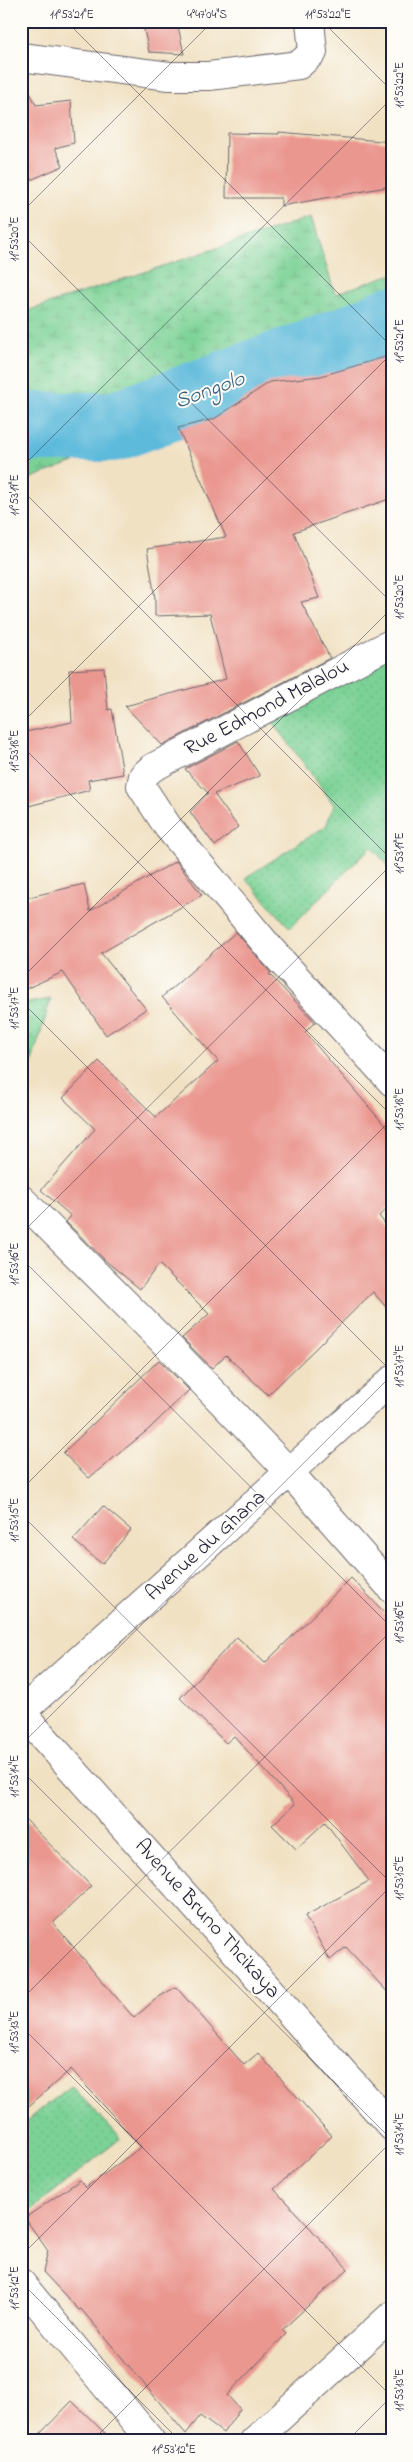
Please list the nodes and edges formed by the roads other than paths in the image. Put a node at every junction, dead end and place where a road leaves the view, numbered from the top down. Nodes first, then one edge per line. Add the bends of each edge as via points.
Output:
1 (310, 21) edge
2 (21, 57) edge
3 (392, 643) edge
4 (392, 1082) edge
5 (21, 1199) edge
6 (392, 1380) edge
7 (289, 1472) junction
8 (392, 1590) edge
9 (21, 1712) edge
10 (392, 2127) edge
11 (21, 2283) edge
12 (392, 2315) edge
13 (151, 2441) edge
14 (254, 2441) edge

1 - 2 street via 313,52 299,65 209,76 169,76
3 - 4 street, Rue Edmond Malalou via 152,768 143,776 141,786 168,827 272,951
5 - 7 street
6 - 7 street, Avenue du Ghana
7 - 8 street
7 - 9 street, Avenue du Ghana
9 - 10 street, Avenue Bruno Thcikaya
11 - 13 street
12 - 14 street

